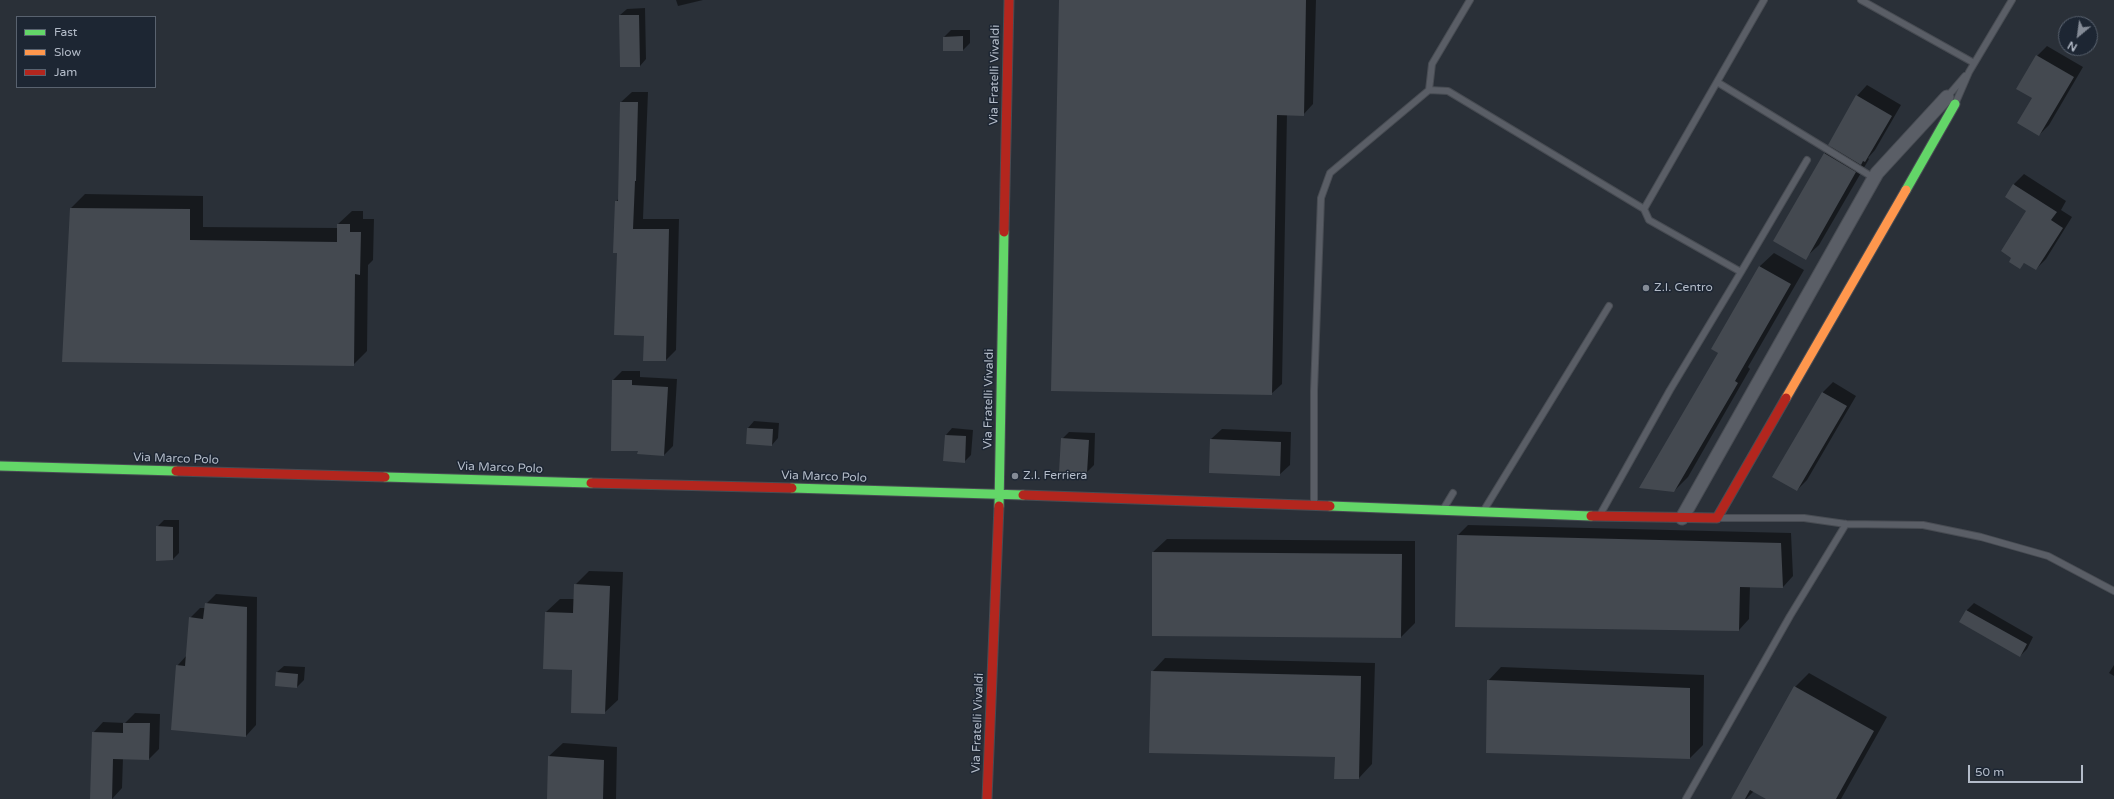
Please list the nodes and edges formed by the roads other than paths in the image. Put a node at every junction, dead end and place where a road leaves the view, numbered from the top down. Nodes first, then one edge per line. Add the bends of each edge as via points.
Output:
1 (1009, 0) edge
2 (1470, 0) edge
3 (1764, 0) edge
4 (1861, 0) edge
5 (2012, 0) edge
6 (1974, 63) junction
7 (1969, 72) junction
8 (1717, 82) junction
9 (1429, 90) junction
10 (1951, 100) junction
11 (1807, 160) dead end
12 (1874, 178) junction
13 (1644, 209) junction
14 (1741, 272) junction
15 (1609, 306) dead end
16 (0, 466) edge
17 (1453, 493) dead end
18 (999, 494) junction
19 (1314, 506) junction
20 (1442, 511) junction
21 (1482, 513) junction
22 (1599, 516) junction
23 (1682, 518) junction
24 (1717, 518) junction
25 (1846, 524) junction
26 (2114, 591) edge
27 (987, 799) edge
28 (1686, 799) edge

1 - 18 street, Via Fratelli Vivaldi
2 - 9 lane via 1432,64
3 - 8 lane
4 - 6 lane
5 - 6 lane
6 - 7 lane
7 - 10 lane
7 - 10 lane
8 - 12 lane
8 - 13 lane
9 - 13 lane via 1448,91
9 - 19 lane via 1330,173 1321,198 1314,391
10 - 12 street
10 - 24 street
11 - 14 lane
12 - 23 street
13 - 14 lane via 1649,220
14 - 22 lane via 1670,390
15 - 21 lane
16 - 18 street, Via Marco Polo
17 - 20 lane
18 - 19 street, Via Marco Polo
18 - 27 street, Via Fratelli Vivaldi
19 - 20 street, Via Marco Polo
20 - 21 street, Via Marco Polo
21 - 22 street, Via Marco Polo
22 - 23 street, Via Marco Polo
23 - 24 street, Via Marco Polo
24 - 25 lane via 1804,518
25 - 26 lane via 1923,525 1982,537 2048,556
25 - 28 lane via 1790,616

